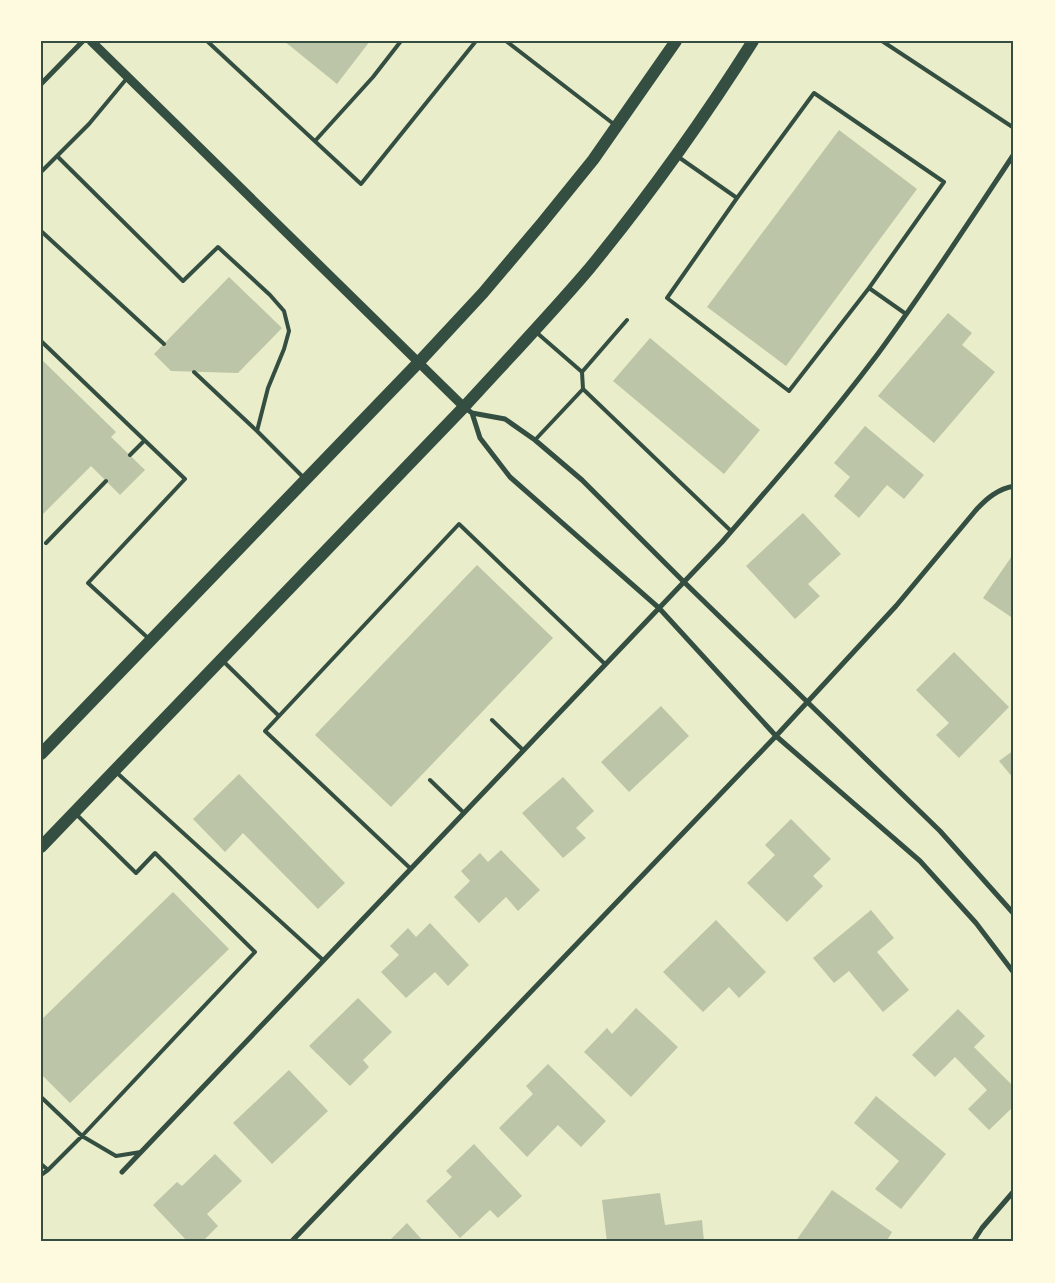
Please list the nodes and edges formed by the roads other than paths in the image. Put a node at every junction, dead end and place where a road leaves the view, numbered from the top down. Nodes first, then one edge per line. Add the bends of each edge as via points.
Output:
1 (83, 41) edge
2 (91, 41) edge
3 (207, 41) edge
4 (401, 41) edge
5 (476, 41) edge
6 (506, 41) edge
7 (676, 41) edge
8 (753, 41) edge
9 (882, 41) edge
10 (128, 77) junction
11 (41, 84) edge
12 (616, 126) junction
13 (1014, 128) edge
14 (315, 141) junction
15 (676, 154) junction
16 (1014, 154) edge
17 (57, 156) junction
18 (41, 172) edge
19 (737, 198) junction
20 (41, 231) edge
21 (869, 288) junction
22 (906, 314) junction
23 (628, 320) dead end
24 (534, 331) junction
25 (41, 341) edge
26 (164, 344) dead end
27 (419, 362) junction
28 (194, 372) dead end
29 (582, 372) junction
30 (583, 389) junction
31 (468, 410) junction
32 (257, 430) junction
33 (144, 440) junction
34 (536, 440) junction
35 (130, 455) dead end
36 (306, 479) junction
37 (106, 481) dead end
38 (1014, 486) edge
39 (731, 532) junction
40 (46, 543) dead end
41 (684, 582) junction
42 (659, 608) junction
43 (150, 641) junction
44 (222, 659) junction
45 (605, 664) junction
46 (808, 702) junction
47 (279, 716) junction
48 (492, 720) dead end
49 (776, 736) junction
50 (523, 750) junction
51 (41, 754) edge
52 (115, 770) junction
53 (430, 780) dead end
54 (75, 812) junction
55 (464, 813) junction
56 (41, 847) edge
57 (411, 868) junction
58 (1014, 914) edge
59 (323, 960) junction
60 (1014, 973) edge
61 (41, 1097) edge
62 (82, 1136) junction
63 (141, 1152) junction
64 (41, 1164) edge
65 (48, 1170) junction
66 (122, 1172) dead end
67 (41, 1175) edge
68 (1014, 1191) edge
69 (291, 1242) edge
70 (972, 1242) edge

1 - 11 street
2 - 10 street
3 - 14 lane
4 - 14 lane
5 - 14 lane via 361,184
6 - 12 lane
7 - 12 main road
8 - 15 main road
9 - 13 lane
10 - 17 lane
10 - 27 street
12 - 27 main road via 542,223
15 - 19 lane
15 - 24 main road via 589,269
16 - 22 street
17 - 18 lane
17 - 32 lane via 183,282 218,247 284,312 289,331
19 - 21 lane via 667,298 790,391
19 - 21 lane via 814,93 944,182
20 - 26 lane
21 - 22 lane
22 - 39 street via 802,450
23 - 29 lane
24 - 29 lane
24 - 31 main road
25 - 33 lane
27 - 31 street
27 - 36 main road
28 - 32 lane
29 - 30 lane
30 - 34 lane
30 - 39 lane
31 - 34 street via 505,419
31 - 42 street via 480,438 510,477
31 - 44 main road
32 - 36 lane
33 - 35 lane
33 - 43 lane via 185,479 88,583
34 - 41 street via 582,480
36 - 43 main road
37 - 40 lane
38 - 46 street via 989,496 896,606
39 - 41 street
41 - 42 street
41 - 46 street
42 - 45 street
42 - 49 street
43 - 51 main road
44 - 47 lane
44 - 52 main road
45 - 47 lane via 460,524
45 - 50 street
46 - 49 street
46 - 58 street via 940,831
47 - 57 lane via 265,731
48 - 50 lane
49 - 60 street via 920,862 976,923
49 - 69 street
50 - 55 street
52 - 54 main road
52 - 59 lane
53 - 55 lane
54 - 56 main road
54 - 62 lane via 136,873 155,853 255,952
55 - 57 street
57 - 59 street
59 - 63 street
61 - 62 lane
62 - 63 lane via 116,1156
62 - 65 lane
63 - 66 street
64 - 65 lane
65 - 67 lane
68 - 70 street

